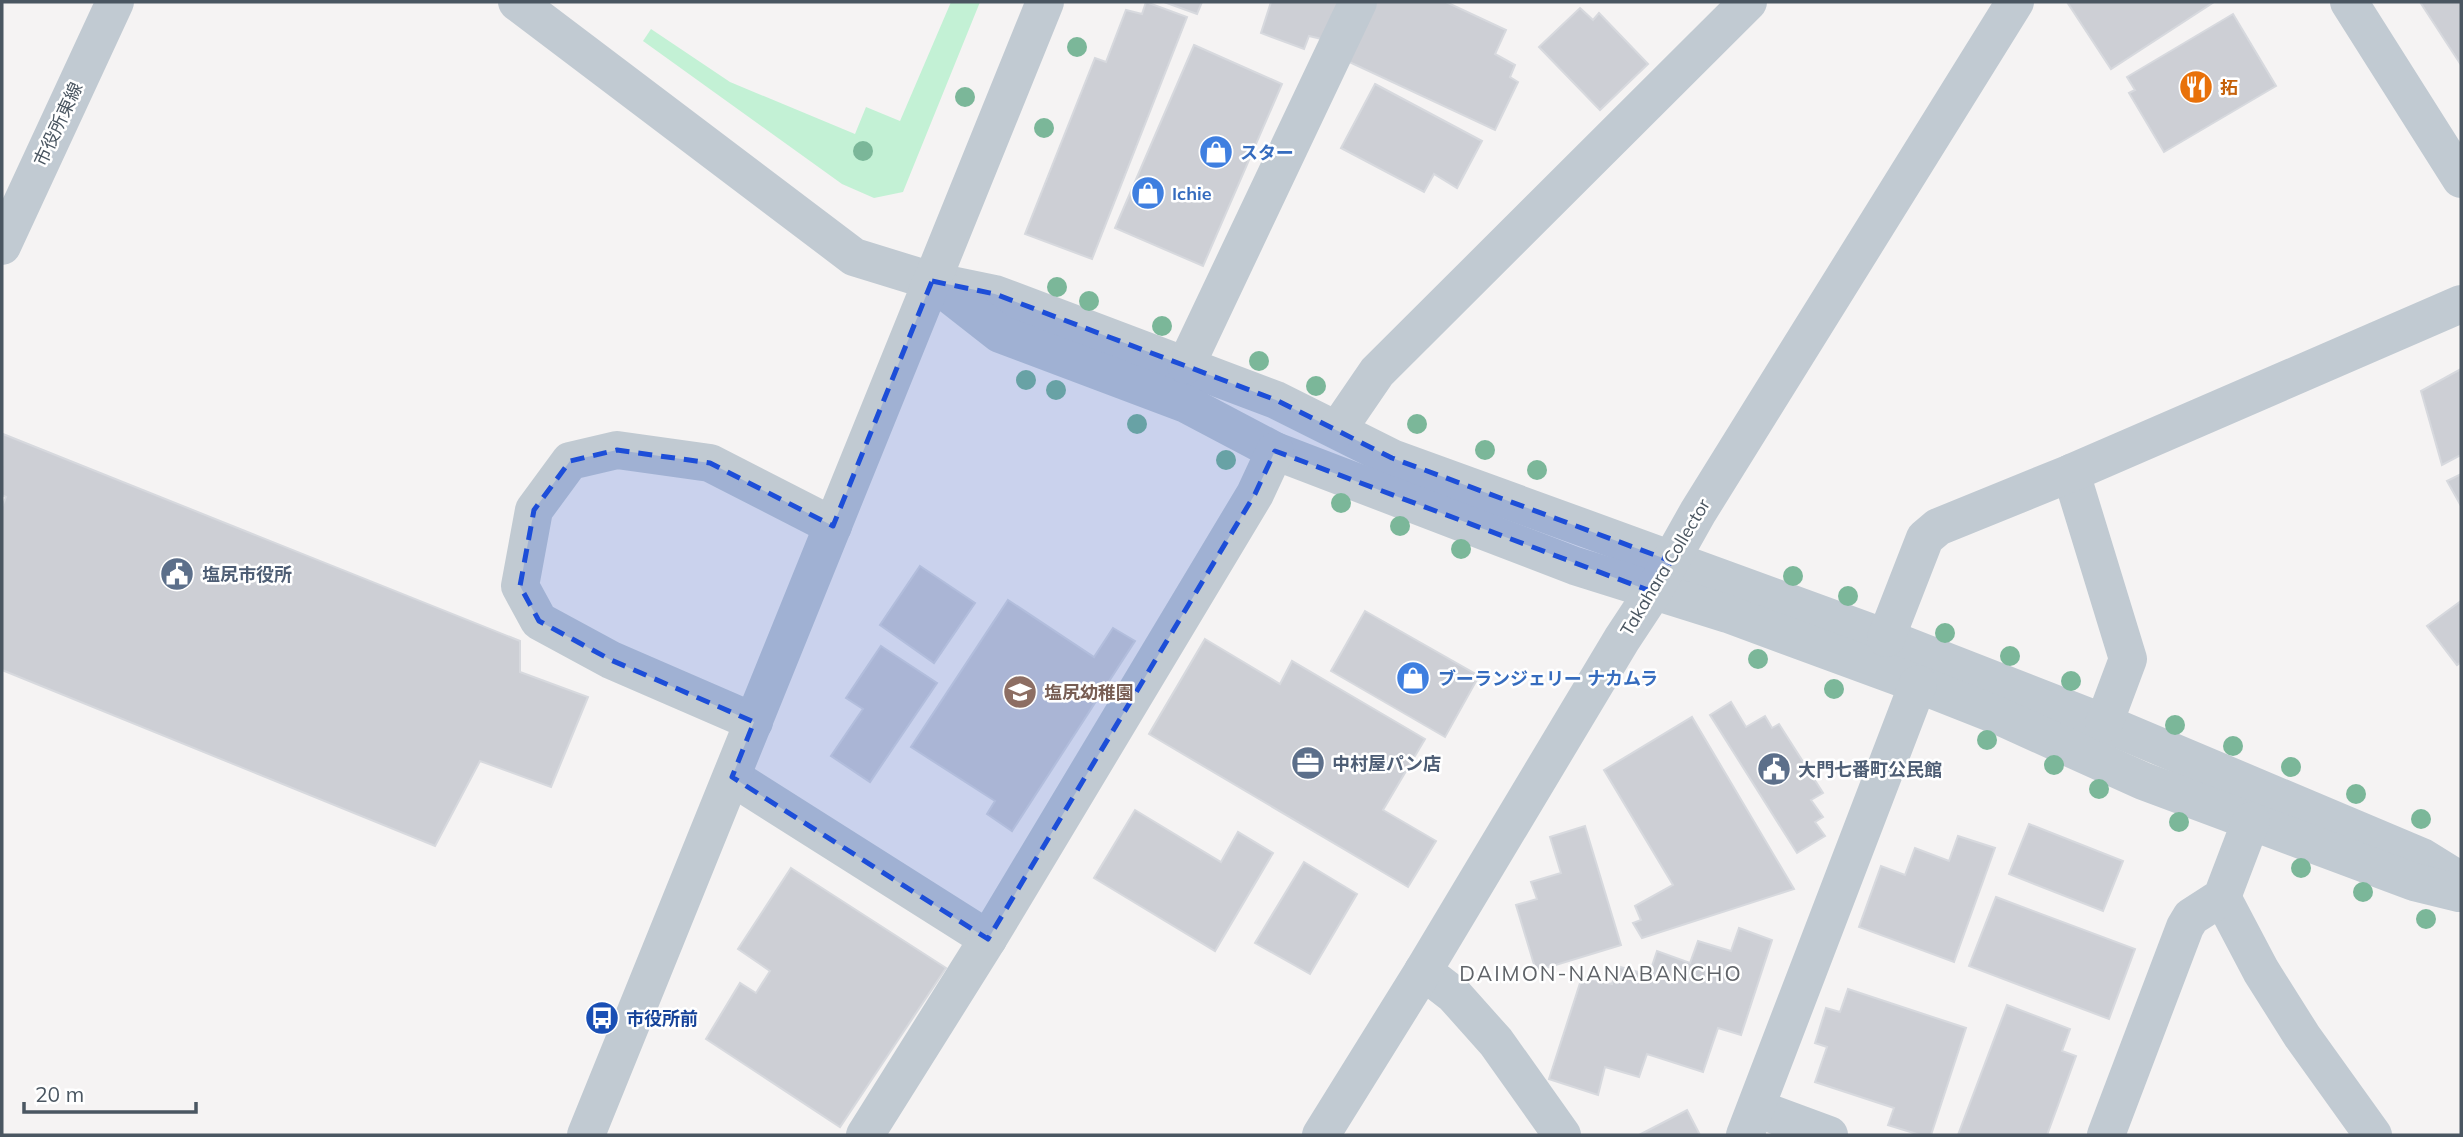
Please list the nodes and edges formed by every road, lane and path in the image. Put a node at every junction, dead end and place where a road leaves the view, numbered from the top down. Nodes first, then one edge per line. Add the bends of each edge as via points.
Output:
1 (115, 2) edge
2 (518, 2) edge
3 (1045, 2) edge
4 (1358, 2) edge
5 (1748, 2) edge
6 (2015, 2) edge
7 (2348, 2) edge
8 (2461, 179) edge
9 (2, 246) edge
10 (932, 281) junction
11 (2461, 304) edge
12 (1186, 365) junction
13 (1338, 429) junction
14 (1275, 451) junction
15 (2071, 473) junction
16 (833, 526) junction
17 (1662, 576) junction
18 (1886, 638) junction
19 (1918, 684) junction
20 (754, 722) junction
21 (2104, 723) junction
22 (732, 778) junction
23 (2251, 821) junction
24 (2461, 881) edge
25 (2461, 894) edge
26 (2222, 897) junction
27 (988, 939) junction
28 (1423, 971) junction
29 (1750, 1121) edge
30 (586, 1135) edge
31 (865, 1135) edge
32 (1321, 1135) edge
33 (1562, 1135) edge
34 (1829, 1135) edge
35 (2106, 1135) edge
36 (2373, 1135) edge

1 - 9 street, 市役所東線
2 - 10 street via 854,257
3 - 10 street
4 - 12 street
5 - 13 street via 1377,372
6 - 17 street, Takahara Collector
7 - 8 street
10 - 12 street via 995,294
10 - 14 street via 1000,334 1186,404
10 - 16 street
11 - 15 street
12 - 13 street
13 - 17 street
14 - 17 street via 1575,566
14 - 27 street via 1255,494
15 - 18 street via 1937,527 1925,538
15 - 21 street via 2128,660
16 - 20 street
16 - 20 street via 710,463 617,450 570,461 534,510 520,586 540,621 611,660
17 - 18 street
17 - 19 street via 1714,609
17 - 28 street, Takahara Collector
18 - 21 street
19 - 23 street via 2143,781
19 - 29 street
20 - 22 street
21 - 24 street via 2422,857
22 - 27 street
22 - 30 street
23 - 25 street via 2414,882
23 - 26 street
26 - 35 street via 2191,917 2185,927
26 - 36 street via 2302,1036
27 - 31 street
28 - 32 street, Takahara Collector
28 - 33 street via 1454,995 1496,1042
29 - 34 street

